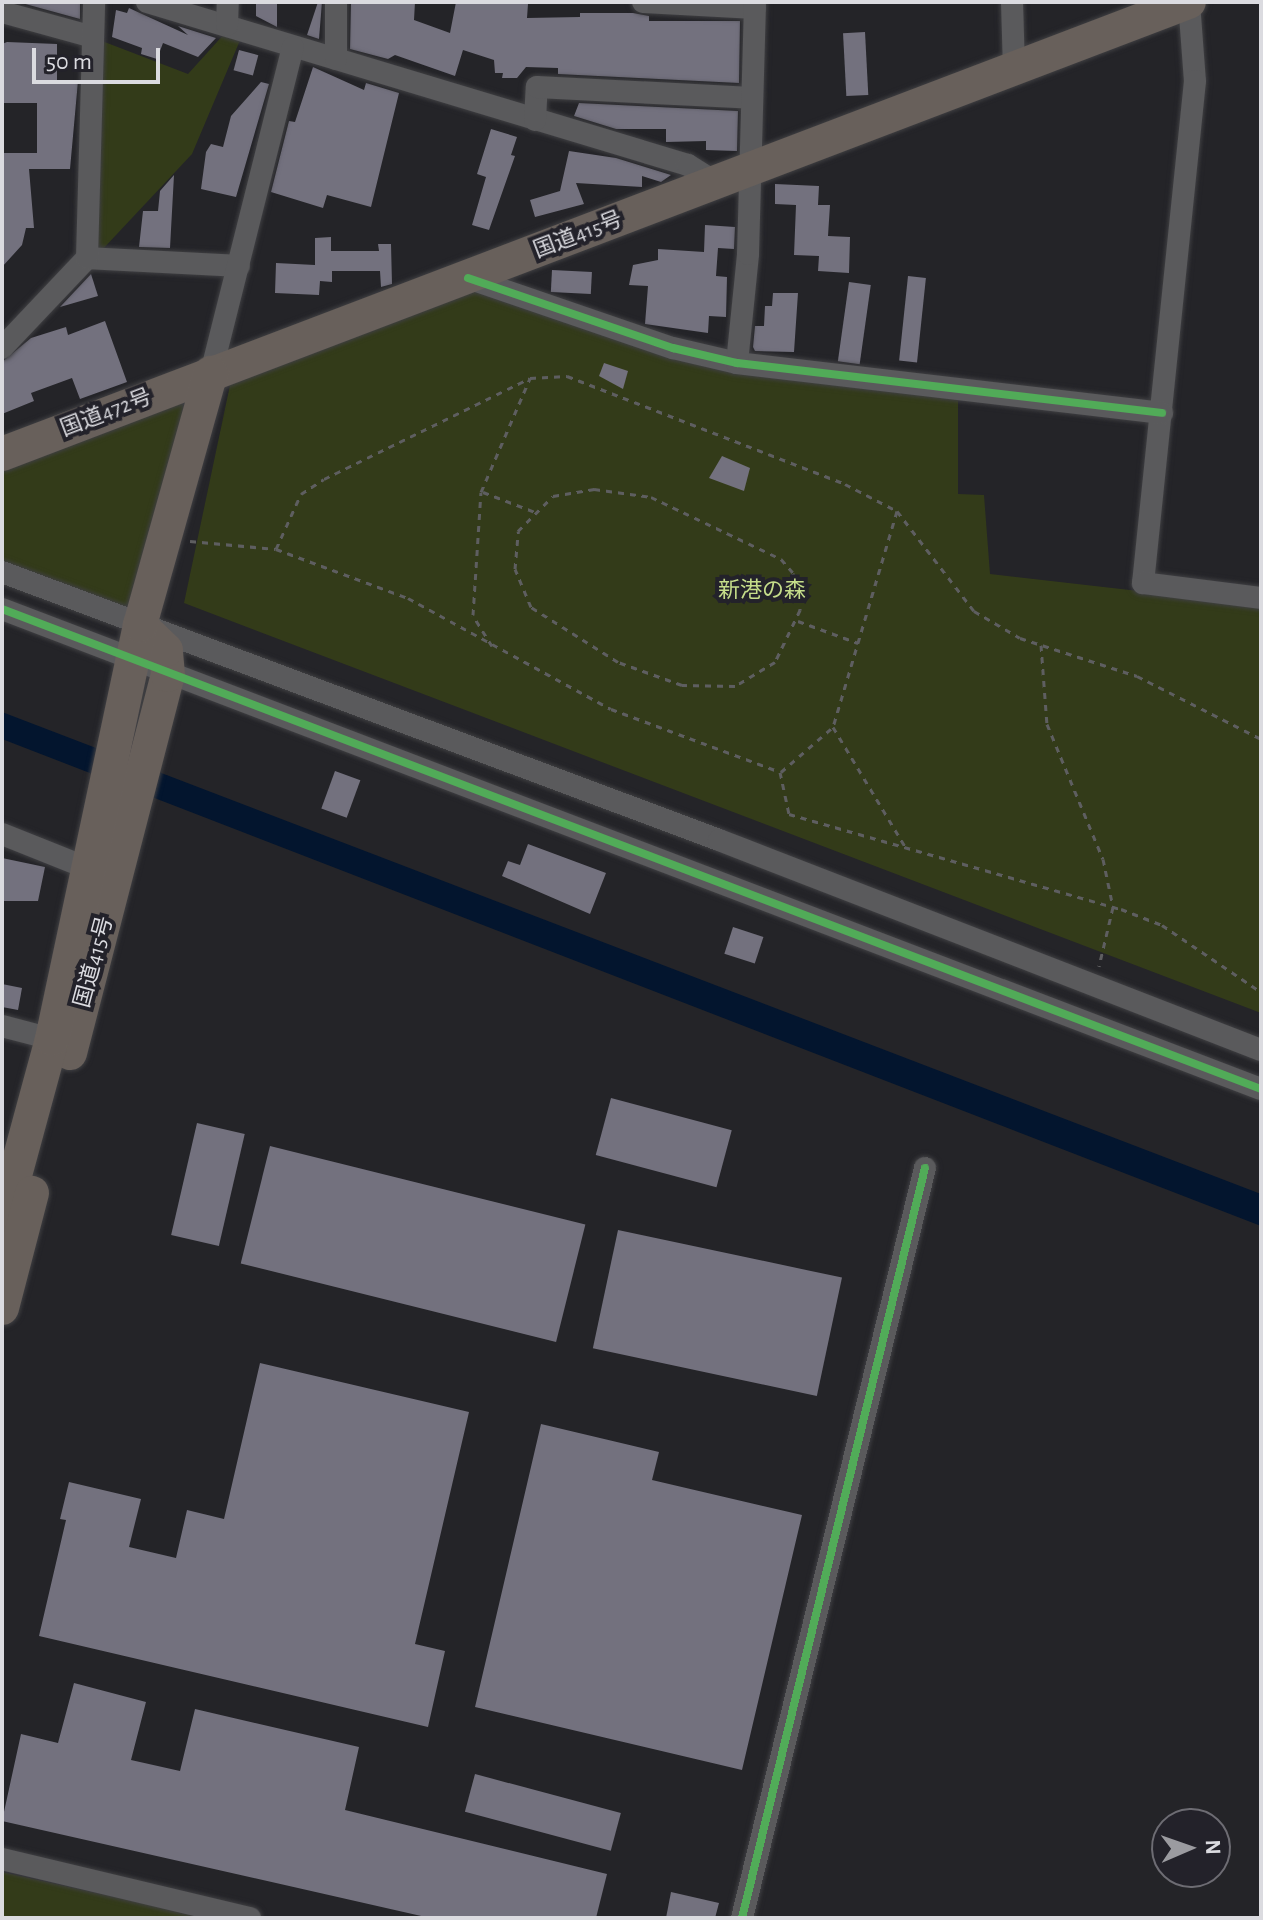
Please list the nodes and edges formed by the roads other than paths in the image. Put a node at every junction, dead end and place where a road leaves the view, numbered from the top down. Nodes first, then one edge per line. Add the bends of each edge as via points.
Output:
1 (94, 2) edge
2 (147, 2) edge
3 (228, 2) edge
4 (336, 2) edge
5 (643, 2) edge
6 (1012, 2) edge
7 (1189, 2) edge
8 (755, 5) edge
9 (2, 12) edge
10 (227, 25) junction
11 (93, 37) junction
12 (293, 47) junction
13 (336, 59) junction
14 (1014, 69) junction
15 (752, 98) junction
16 (535, 120) junction
17 (751, 166) junction
18 (714, 181) junction
19 (87, 258) junction
20 (239, 266) junction
21 (468, 278) junction
22 (2, 348) edge
23 (737, 363) junction
24 (211, 373) junction
25 (1162, 413) junction
26 (2, 454) edge
27 (2, 572) edge
28 (1261, 598) edge
29 (2, 609) edge
30 (140, 625) junction
31 (135, 663) junction
32 (168, 675) junction
33 (2, 834) edge
34 (85, 867) junction
35 (2, 1026) edge
36 (52, 1039) junction
37 (1261, 1050) edge
38 (1261, 1089) edge
39 (925, 1168) dead end
40 (2, 1223) edge
41 (2, 1308) edge
42 (2, 1859) edge
43 (250, 1918) edge
44 (742, 1918) edge

1 - 11 street
2 - 10 street
3 - 10 street
4 - 13 street
5 - 8 street
6 - 14 street
7 - 14 highway, 国道415号
7 - 25 street via 1195,81
8 - 15 street
9 - 11 street
10 - 12 street
11 - 19 street
12 - 13 street
12 - 20 street
13 - 16 street
14 - 17 highway, 国道415号
15 - 16 street via 537,87
15 - 17 street
16 - 18 street via 688,165
17 - 18 highway, 国道415号
17 - 23 street
18 - 21 highway, 国道415号
19 - 20 street
19 - 22 street
20 - 24 street
21 - 23 street via 673,348
21 - 24 highway, 国道415号
23 - 25 street
24 - 26 highway, 国道472号
24 - 30 highway, 国道415号
25 - 28 street via 1143,583
27 - 30 street
29 - 31 street
30 - 31 highway, 国道415号
30 - 32 highway via 166,650
30 - 37 street via 719,840
31 - 32 street
31 - 34 highway, 国道415号
32 - 38 street
32 - 41 highway, 国道415号
33 - 34 street
34 - 36 highway, 国道415号
35 - 36 street
36 - 40 highway, 国道415号
39 - 44 street
42 - 43 street

